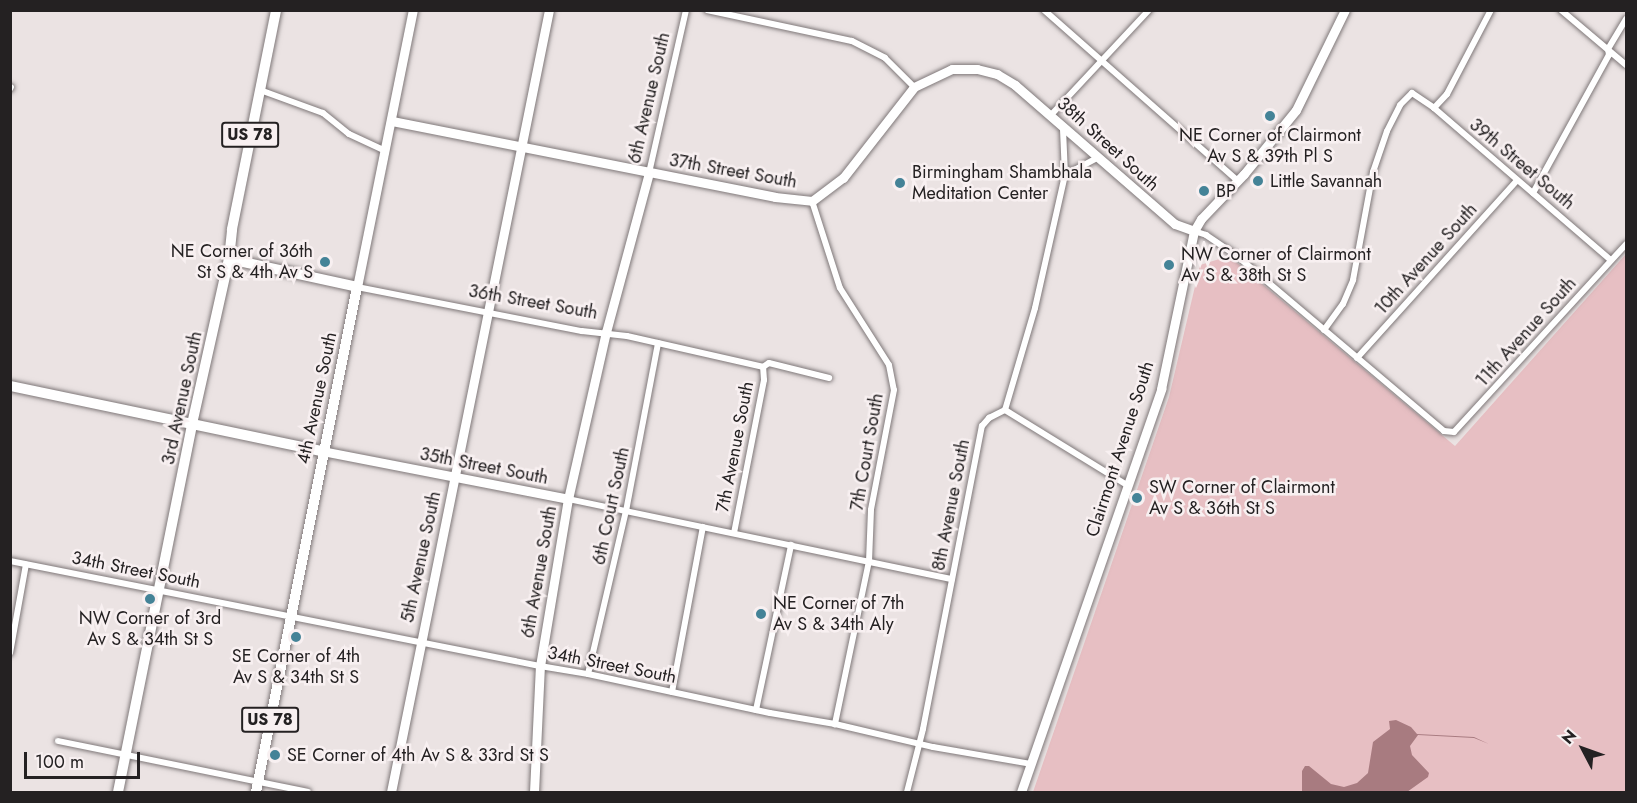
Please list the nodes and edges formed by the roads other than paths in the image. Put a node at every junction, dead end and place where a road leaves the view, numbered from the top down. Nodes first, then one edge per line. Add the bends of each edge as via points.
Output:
1 (276, 10) edge
2 (413, 10) edge
3 (549, 10) edge
4 (686, 10) edge
5 (707, 10) edge
6 (1044, 10) edge
7 (1149, 10) edge
8 (1345, 10) edge
9 (1491, 10) edge
10 (1561, 10) edge
11 (1626, 19) edge
12 (1608, 49) junction
13 (1101, 63) junction
14 (1626, 65) edge
15 (914, 87) junction
16 (260, 90) junction
17 (1434, 108) junction
18 (1052, 115) junction
19 (392, 121) junction
20 (1063, 130) junction
21 (522, 145) junction
22 (384, 150) junction
23 (1097, 158) junction
24 (649, 173) junction
25 (1065, 175) junction
26 (1517, 180) junction
27 (1238, 181) junction
28 (1533, 193) junction
29 (812, 201) junction
30 (1194, 231) junction
31 (1626, 244) edge
32 (229, 260) junction
33 (1611, 261) junction
34 (357, 287) junction
35 (489, 312) junction
36 (1324, 330) junction
37 (606, 332) junction
38 (658, 343) junction
39 (1358, 358) junction
40 (763, 367) junction
41 (829, 378) dead end
42 (10, 386) edge
43 (1005, 410) junction
44 (192, 424) junction
45 (1444, 431) joint
46 (322, 451) junction
47 (455, 478) junction
48 (1127, 484) junction
49 (568, 499) junction
50 (626, 511) junction
51 (703, 527) junction
52 (734, 533) junction
53 (791, 545) junction
54 (10, 561) edge
55 (868, 561) junction
56 (26, 564) junction
57 (952, 579) junction
58 (159, 590) junction
59 (290, 616) junction
60 (420, 642) junction
61 (10, 653) edge
62 (540, 666) junction
63 (588, 674) junction
64 (672, 692) junction
65 (756, 710) junction
66 (835, 724) junction
67 (58, 741) dead end
68 (918, 743) junction
69 (126, 756) junction
70 (1031, 764) junction
71 (257, 788) edge
72 (118, 792) edge
73 (308, 792) edge
74 (391, 792) edge
75 (534, 792) edge
76 (907, 792) edge
77 (1021, 792) edge

1 - 16 main road, 3rd Avenue South / US 78
2 - 19 street, 4th Avenue South
3 - 21 street, 5th Avenue South
4 - 24 street, 6th Avenue South
5 - 15 street via 852,41 885,58
6 - 13 street
7 - 13 street
8 - 27 street, Clairmont Avenue South via 1296,110
9 - 17 street via 1447,94
10 - 12 street
11 - 12 street
12 - 14 street
12 - 28 street via 1609,55
13 - 18 street
13 - 27 street
15 - 18 street, 38th Street South via 952,69 976,69 997,74
15 - 29 street, 37th Street South via 843,178
16 - 22 street via 323,113 349,134
16 - 32 main road, 3rd Avenue South / US 78
17 - 26 street, 39th Street South
17 - 36 street, 39th Street South via 1412,93 1400,105 1387,131 1373,172 1353,280 1343,304
18 - 20 street, 38th Street South
19 - 21 street, 37th Street South
19 - 22 street, 4th Avenue South
20 - 23 street, 38th Street South
20 - 25 street
21 - 24 street, 37th Street South
21 - 35 street, 5th Avenue South
22 - 34 street, 4th Avenue South
23 - 25 street
23 - 30 street, 38th Street South via 1175,224
24 - 29 street, 37th Street South
24 - 37 street, 6th Avenue South
25 - 43 street via 1035,308
26 - 28 street, 39th Street South
26 - 39 street, 10th Avenue South
27 - 30 street, Clairmont Avenue South
28 - 33 street, 39th Street South
29 - 55 street, 7th Court South via 840,288 889,365 894,390 871,510
30 - 36 street, 38th Street South via 1237,256
30 - 48 street, Clairmont Avenue South via 1161,389
31 - 33 street, 11th Avenue South
32 - 34 main road, 36th Street South
32 - 44 main road, 3rd Avenue South / US 78
33 - 45 street, 11th Avenue South via 1454,432
34 - 35 street, 36th Street South
34 - 46 main road, 4th Avenue South / US 78
35 - 37 street, 36th Street South via 582,331
35 - 47 street, 5th Avenue South
36 - 39 street, 38th Street South
37 - 38 street, 36th Street South
37 - 49 street, 6th Avenue South
38 - 40 street, 36th Street South
38 - 50 street, 6th Court South
39 - 45 street, 38th Street South
40 - 41 street, 36th Street South via 769,363
40 - 52 street, 7th Avenue South via 764,380
42 - 44 main road, 35th Street South
43 - 48 street
43 - 57 street, 8th Avenue South via 982,426
44 - 46 main road, 35th Street South
44 - 58 main road, 3rd Avenue South / US 78
46 - 47 street, 35th Street South
46 - 59 main road, 4th Avenue South / US 78
47 - 49 street, 35th Street South
47 - 60 street, 5th Avenue South
48 - 70 street, Clairmont Avenue South
49 - 50 street, 35th Street South
49 - 62 street, 6th Avenue South
50 - 51 street, 35th Street South
50 - 63 street, 6th Court South
51 - 52 street, 35th Street South
51 - 64 street
52 - 53 street, 35th Street South
53 - 55 street, 35th Street South
53 - 65 street
54 - 56 street, 34th Street South
55 - 57 street, 35th Street South
55 - 66 street, 7th Court South
56 - 58 street, 34th Street South
56 - 61 street
57 - 68 street, 8th Avenue South
58 - 59 street, 34th Street South
58 - 69 main road, 3rd Avenue South / US 78
59 - 60 street, 34th Street South
59 - 71 main road, 4th Avenue South / US 78
60 - 62 street, 34th Street South
60 - 74 street, 5th Avenue South
62 - 63 street, 34th Street South
62 - 75 street, 6th Avenue South
63 - 64 street, 34th Street South
64 - 65 street, 34th Street South
65 - 66 street, 34th Street South
66 - 68 street, 34th Street South
67 - 69 street
68 - 70 street, 34th Street South
68 - 76 street, 8th Avenue South
69 - 71 street
69 - 72 main road, 3rd Avenue South / US 78
70 - 77 street, Clairmont Avenue South
71 - 73 street

